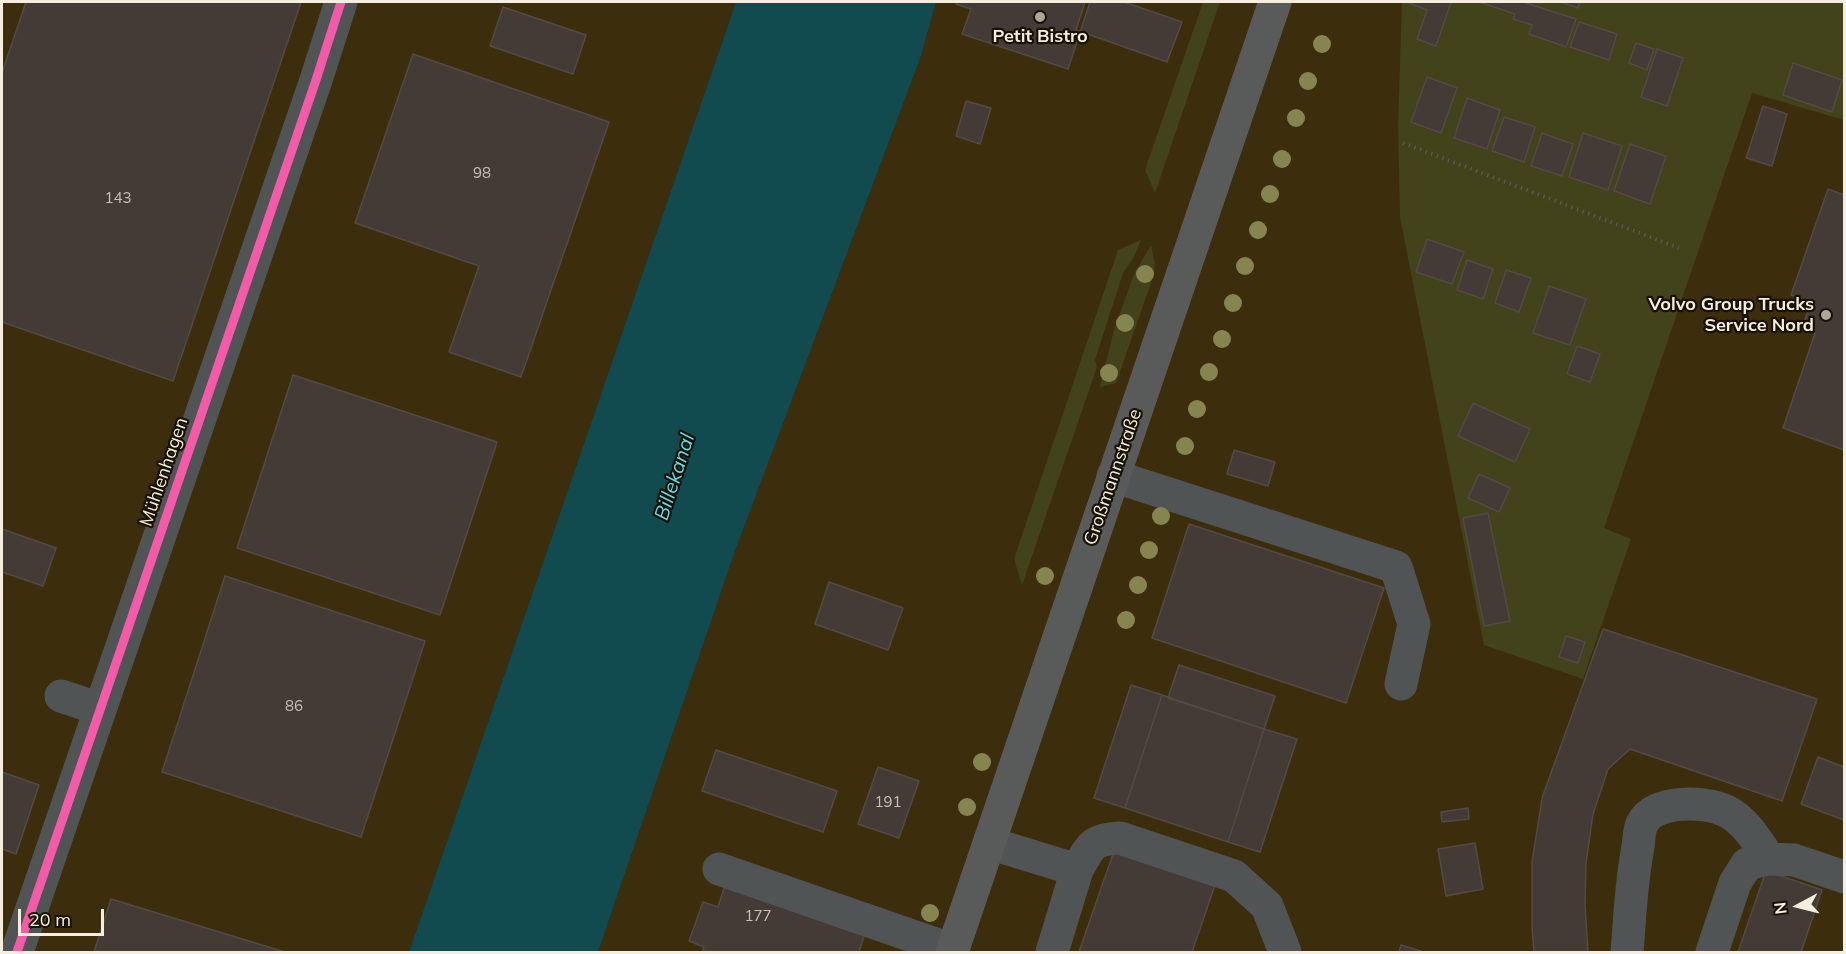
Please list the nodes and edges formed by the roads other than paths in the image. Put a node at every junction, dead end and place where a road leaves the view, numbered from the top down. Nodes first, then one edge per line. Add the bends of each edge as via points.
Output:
1 (341, 2) edge
2 (1275, 2) edge
3 (1113, 476) junction
4 (1401, 684) dead end
5 (61, 696) dead end
6 (100, 709) junction
7 (988, 843) junction
8 (1769, 859) junction
9 (719, 869) dead end
10 (1077, 870) junction
11 (1845, 877) edge
12 (952, 951) edge
13 (17, 952) edge
14 (1052, 952) edge
15 (1285, 952) edge
16 (1627, 952) edge
17 (1712, 952) edge

1 - 6 street, Mühlenhagen
2 - 3 main road, Großmannstraße
3 - 4 street via 1396,567 1414,624
3 - 7 main road, Großmannstraße
5 - 6 street
6 - 13 street, Mühlenhagen
7 - 10 street
7 - 12 main road, Großmannstraße
8 - 11 street via 1794,860
8 - 16 street via 1751,831 1726,811 1694,803 1650,812 1642,824 1633,874
8 - 17 street via 1747,864 1735,883
9 - 12 street
10 - 14 street
10 - 15 street via 1090,847 1104,839 1120,838 1234,876 1267,906

